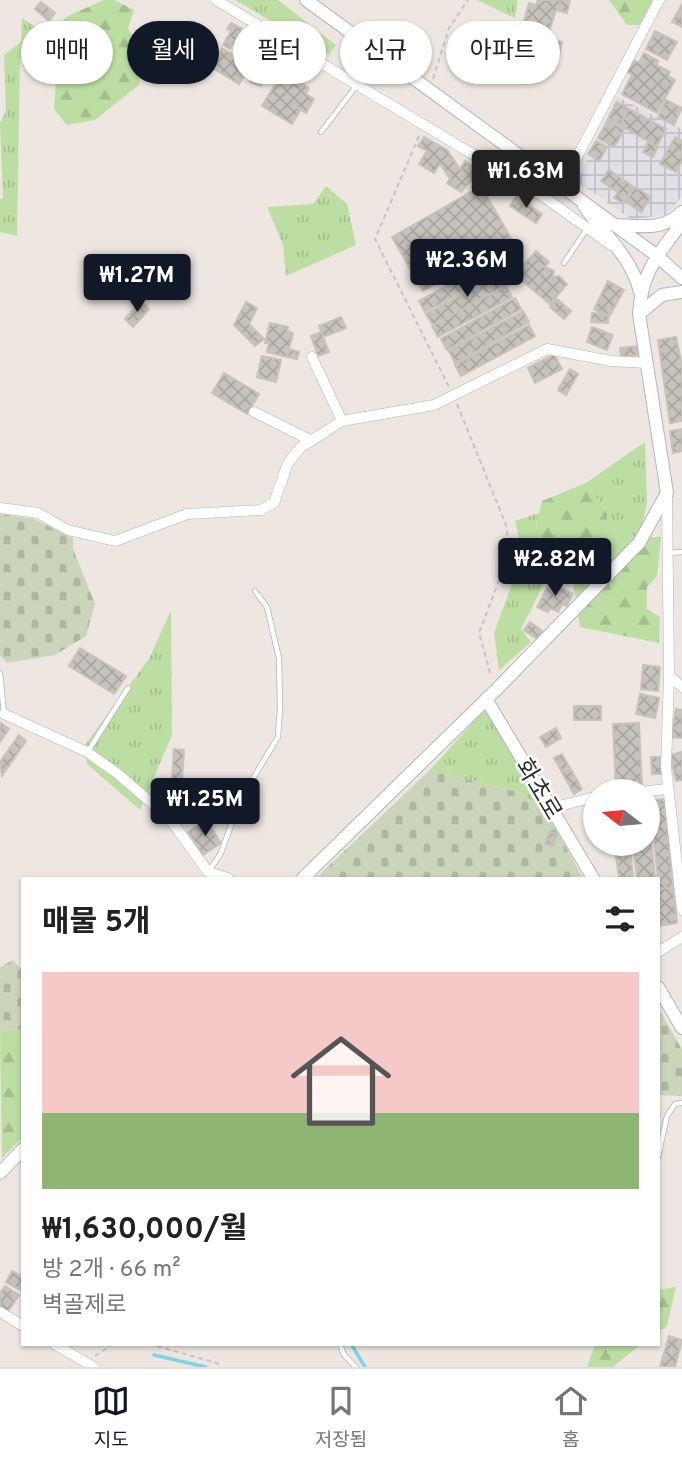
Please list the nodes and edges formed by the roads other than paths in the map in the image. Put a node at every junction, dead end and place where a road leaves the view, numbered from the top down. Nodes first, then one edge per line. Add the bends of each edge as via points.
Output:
1 (216, 0) edge
2 (306, 0) edge
3 (659, 0) edge
4 (357, 85) junction
5 (321, 132) dead end
6 (562, 186) junction
7 (578, 197) junction
8 (682, 212) edge
9 (682, 222) edge
10 (615, 225) junction
11 (587, 228) junction
12 (615, 248) junction
13 (656, 255) junction
14 (564, 263) dead end
15 (682, 278) edge
16 (682, 292) edge
17 (640, 296) junction
18 (639, 314) junction
19 (312, 357) dead end
20 (647, 363) junction
21 (254, 412) dead end
22 (342, 421) junction
23 (310, 440) junction
24 (667, 493) junction
25 (0, 508) edge
26 (682, 552) edge
27 (668, 553) junction
28 (255, 591) dead end
29 (0, 673) edge
30 (669, 676) junction
31 (682, 687) edge
32 (128, 688) dead end
33 (486, 699) junction
34 (4, 714) joint
35 (87, 752) junction
36 (667, 789) junction
37 (660, 790) edge
38 (583, 800) edge
39 (551, 808) junction
40 (208, 872) junction
41 (225, 877) edge
42 (304, 877) edge
43 (592, 877) edge
44 (682, 910) edge
45 (682, 937) edge
46 (660, 951) edge
47 (660, 990) edge
48 (682, 1028) edge
49 (682, 1103) edge
50 (660, 1148) edge
51 (21, 1151) edge
52 (0, 1173) edge
53 (0, 1312) edge
54 (21, 1325) edge
55 (57, 1346) edge
56 (341, 1346) edge
57 (90, 1365) edge
58 (356, 1367) edge

1 - 4 street
2 - 6 street
3 - 6 street
4 - 5 lane
4 - 11 street via 544,197
6 - 7 street
7 - 10 street
7 - 12 street
8 - 10 street via 673,222 659,226
9 - 13 street
10 - 13 street
11 - 12 street
11 - 14 lane
12 - 17 street via 636,275
13 - 15 street
13 - 17 street
16 - 18 street via 662,295
17 - 18 street
18 - 20 street
19 - 22 street
20 - 22 street via 547,349 434,405
20 - 24 street
21 - 23 street
22 - 23 street
23 - 25 street via 288,463 274,503 261,510 187,514 116,541 68,530 38,513
24 - 27 street
24 - 33 street via 639,542
26 - 27 lane
27 - 30 street
28 - 40 lane via 267,607 278,658 278,737 240,800 221,853
29 - 34 lane
30 - 31 street
30 - 36 street
32 - 35 lane
33 - 39 street, 화초로
33 - 42 street
34 - 35 street
35 - 40 street via 170,819
36 - 37 street
36 - 44 street
38 - 39 street
39 - 43 street, 화초로
40 - 41 street
45 - 46 street
47 - 48 street
49 - 50 lane via 675,1104 667,1116
51 - 52 street
53 - 54 street
55 - 57 street
56 - 58 lane

